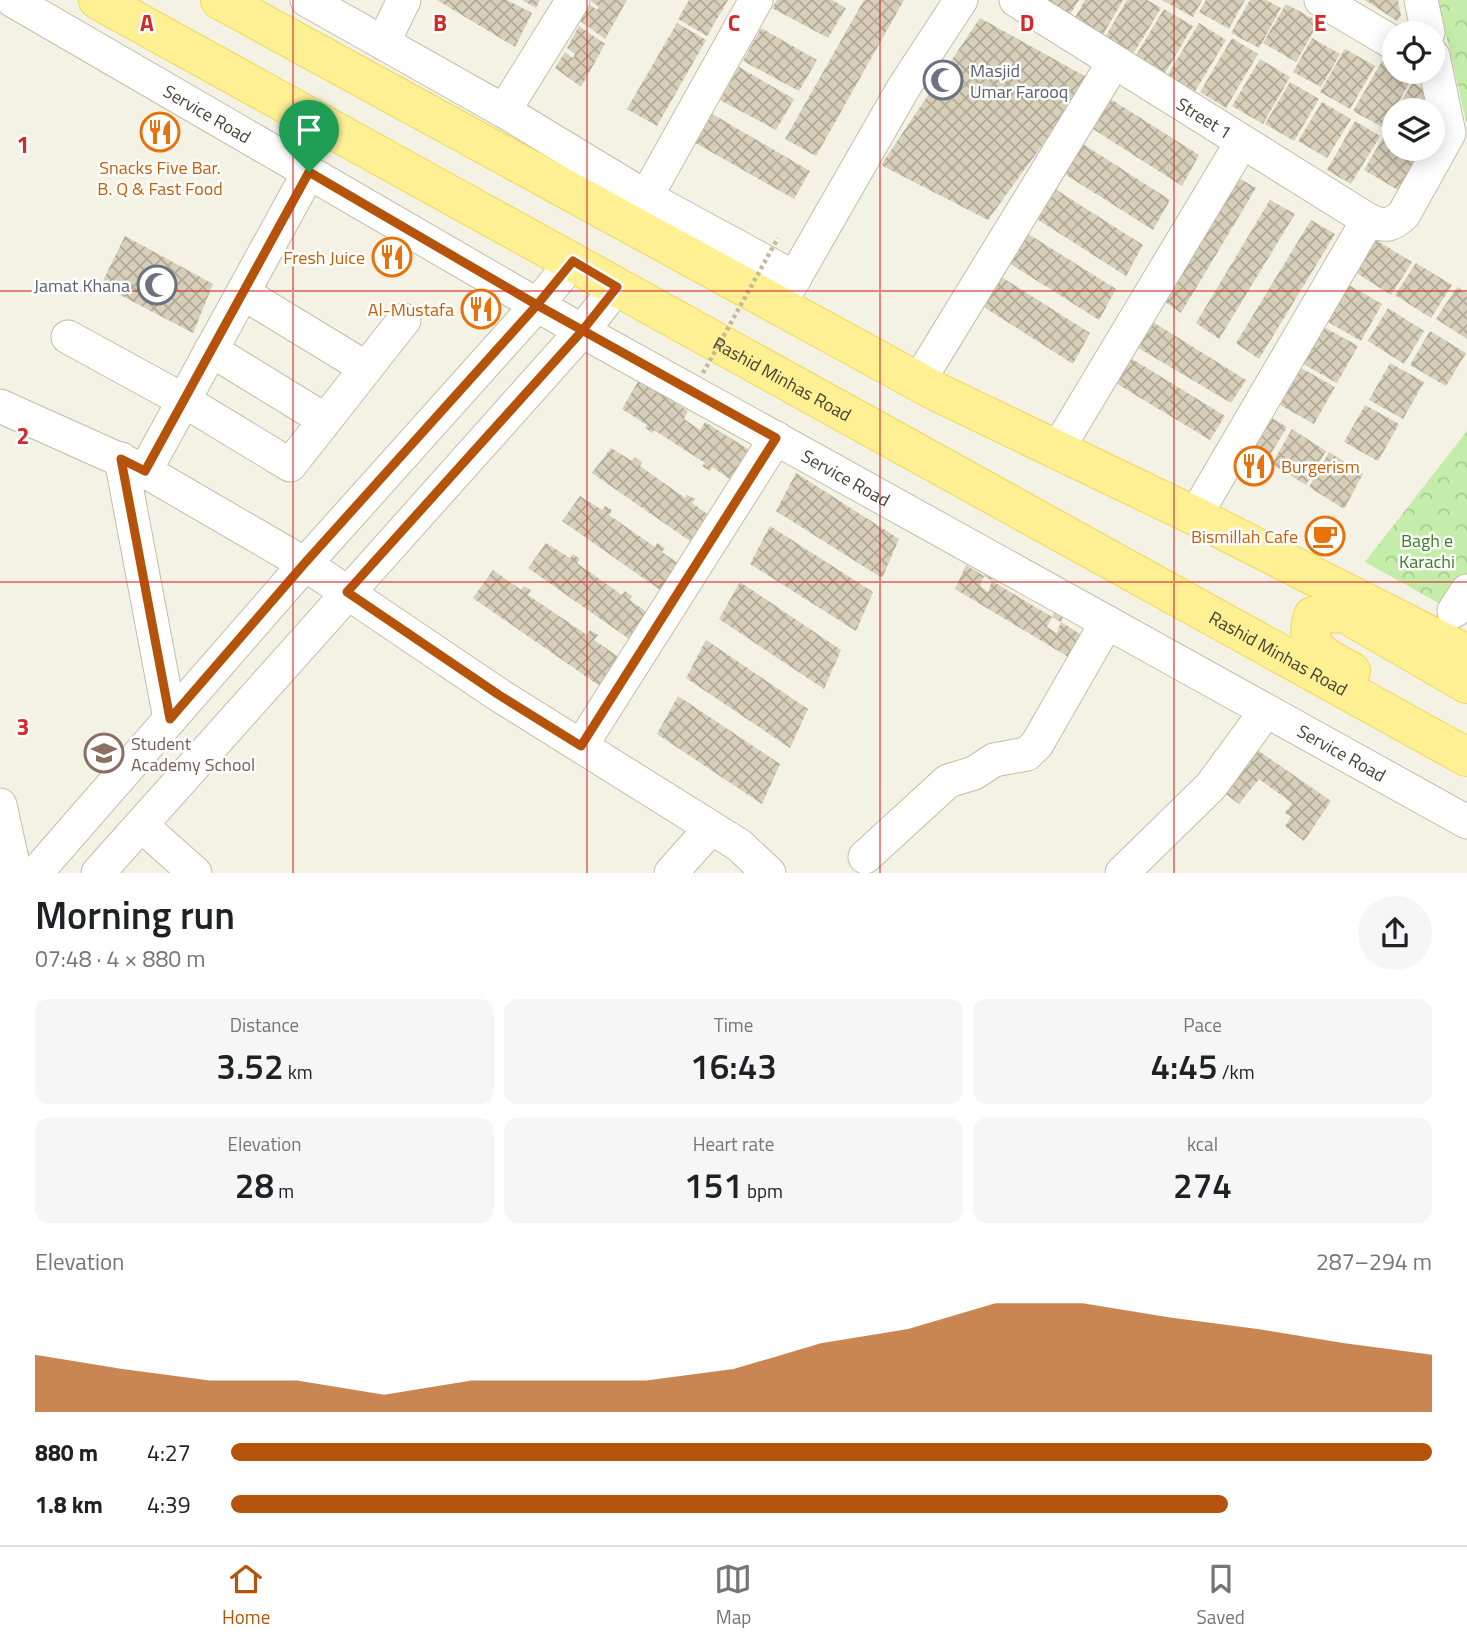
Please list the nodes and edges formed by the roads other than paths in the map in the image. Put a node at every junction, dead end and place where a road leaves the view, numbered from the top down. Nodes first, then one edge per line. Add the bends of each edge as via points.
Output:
1 (12, 0) edge
2 (98, 0) edge
3 (219, 0) edge
4 (307, 0) edge
5 (404, 0) edge
6 (573, 0) edge
7 (755, 0) edge
8 (961, 0) edge
9 (1016, 0) edge
10 (1321, 0) edge
11 (1420, 0) edge
12 (1425, 21) edge
13 (1382, 36) edge
14 (383, 43) junction
15 (1114, 62) junction
16 (1438, 84) edge
17 (504, 111) junction
18 (1242, 142) junction
19 (309, 172) junction
20 (635, 209) junction
21 (1381, 222) junction
22 (573, 261) junction
23 (617, 287) junction
24 (787, 291) junction
25 (243, 293) junction
26 (537, 305) junction
27 (404, 320) dead end
28 (582, 331) junction
29 (68, 337) dead end
30 (211, 350) junction
31 (366, 368) junction
32 (918, 382) junction
33 (183, 400) junction
34 (0, 406) edge
35 (326, 420) junction
36 (776, 438) junction
37 (1057, 450) junction
38 (133, 465) junction
39 (1195, 516) junction
40 (304, 564) junction
41 (347, 592) junction
42 (1107, 622) junction
43 (1467, 654) edge
44 (1467, 684) edge
45 (1266, 711) junction
46 (170, 719) junction
47 (1467, 740) edge
48 (581, 746) junction
49 (1467, 757) edge
50 (0, 805) edge
51 (1467, 822) edge
52 (141, 825) junction
53 (711, 828) junction
54 (865, 857) dead end
55 (1143, 866) edge
56 (15, 873) edge
57 (36, 873) edge
58 (98, 873) edge
59 (195, 873) edge
60 (671, 873) edge
61 (769, 873) edge

1 - 19 street, Service Road
2 - 22 main road, Rashid Minhas Road
3 - 20 main road
4 - 14 street
5 - 14 street
6 - 17 street
7 - 20 street
8 - 24 street via 904,87
9 - 15 street, Street 1
10 - 13 street
11 - 12 street
14 - 17 street
15 - 18 street, Street 1
15 - 32 street
16 - 21 street via 1449,133 1404,214
17 - 20 street
18 - 21 street, Street 1
18 - 37 street
19 - 25 street
19 - 26 street, Service Road
20 - 24 main road
21 - 39 street
22 - 23 main road, Rashid Minhas Road
22 - 26 street
23 - 28 street
23 - 49 main road, Rashid Minhas Road
24 - 32 main road
25 - 30 street
25 - 31 street
26 - 28 street, Service Road
26 - 40 street
27 - 31 street
28 - 36 street, Service Road
28 - 41 street
29 - 33 street
30 - 33 street
30 - 35 street
31 - 35 street
32 - 37 main road
33 - 35 street via 290,465
33 - 38 street
34 - 38 street
36 - 42 street, Service Road
36 - 48 street
37 - 39 main road
38 - 40 street
38 - 46 street
39 - 43 main road
40 - 41 street
40 - 46 street
41 - 48 street
41 - 52 street
42 - 45 street, Service Road
42 - 54 street via 1027,754 994,760 974,773 948,781
44 - 47 main road via 1346,614 1313,616 1309,628 1312,642 1323,656 1397,695
45 - 51 street, Service Road
45 - 55 street via 1211,786
46 - 57 street
48 - 53 street
50 - 56 street
52 - 58 street
52 - 59 street
53 - 60 street
53 - 61 street via 739,845

